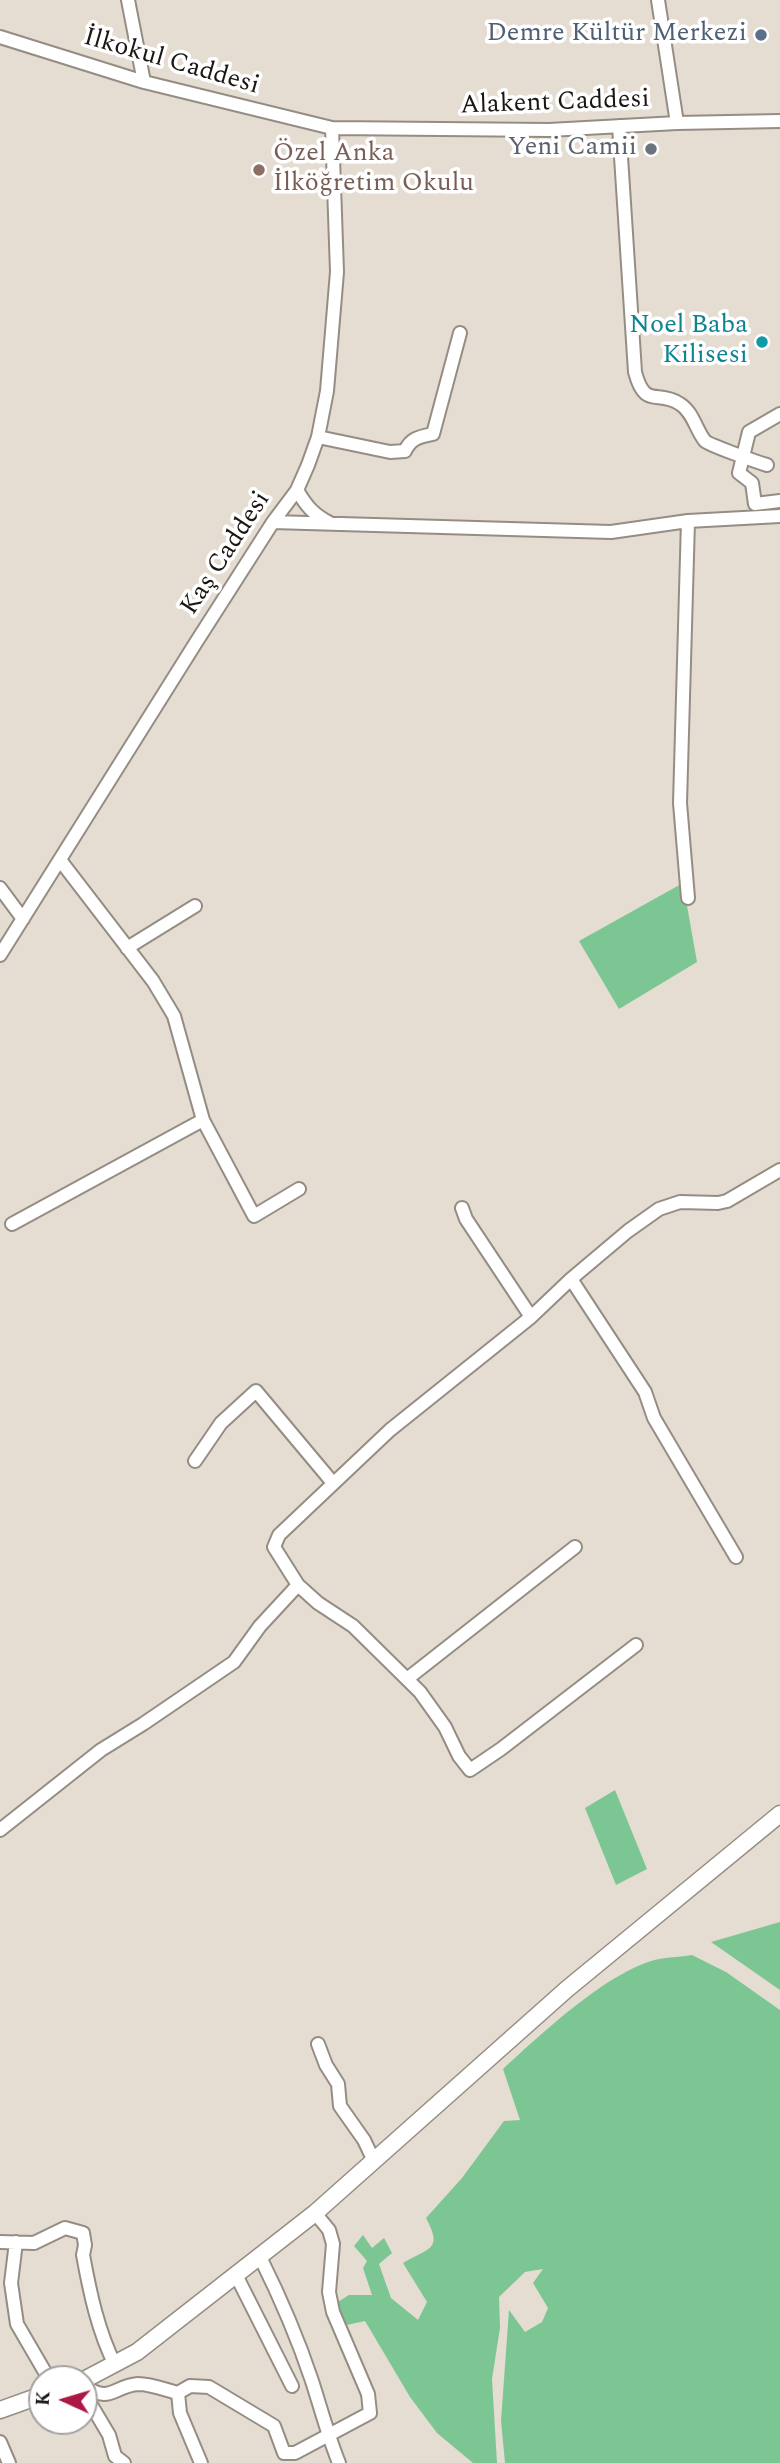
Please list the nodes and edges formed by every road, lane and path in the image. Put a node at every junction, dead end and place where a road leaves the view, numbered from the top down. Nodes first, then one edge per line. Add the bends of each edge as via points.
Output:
1 (128, 0) edge
2 (658, 0) edge
3 (0, 37) edge
4 (144, 82) junction
5 (780, 121) edge
6 (677, 123) junction
7 (619, 126) junction
8 (332, 128) junction
9 (460, 333) dead end
10 (780, 414) edge
11 (318, 437) junction
12 (742, 457) junction
13 (767, 465) dead end
14 (297, 490) junction
15 (780, 501) edge
16 (780, 516) edge
17 (688, 521) junction
18 (273, 522) junction
19 (333, 525) junction
20 (60, 860) junction
21 (0, 888) edge
22 (688, 898) dead end
23 (195, 906) dead end
24 (23, 919) junction
25 (127, 948) junction
26 (0, 955) edge
27 (203, 1119) junction
28 (780, 1170) edge
29 (299, 1189) dead end
30 (462, 1208) dead end
31 (12, 1224) dead end
32 (570, 1279) junction
33 (531, 1317) junction
34 (195, 1461) dead end
35 (333, 1483) junction
36 (575, 1548) dead end
37 (736, 1558) dead end
38 (298, 1585) junction
39 (636, 1645) dead end
40 (407, 1679) junction
41 (780, 1814) edge
42 (0, 1830) edge
43 (318, 2044) dead end
44 (373, 2159) junction
45 (315, 2213) junction
46 (0, 2242) edge
47 (16, 2242) junction
48 (260, 2257) junction
49 (236, 2275) junction
50 (41, 2365) edge
51 (114, 2365) junction
52 (98, 2373) edge
53 (292, 2386) dead end
54 (178, 2393) junction
55 (98, 2395) edge
56 (28, 2400) edge
57 (0, 2410) edge
58 (98, 2417) edge
59 (328, 2437) junction
60 (0, 2442) edge
61 (196, 2462) edge
62 (9, 2463) edge
63 (124, 2463) edge
64 (339, 2463) edge

1 - 4 street
2 - 6 street
3 - 4 street, İlkokul Caddesi
4 - 8 street, İlkokul Caddesi
5 - 6 street, Alakent Caddesi
6 - 7 street, Alakent Caddesi
7 - 8 street, Alakent Caddesi via 549,130
7 - 12 street via 639,388 647,395 679,402 705,441
8 - 11 street, Kaş Caddesi via 337,272 327,391
9 - 11 street via 433,434 417,437 405,451 390,452
10 - 12 street via 748,432
11 - 14 street, Kaş Caddesi
12 - 13 street
12 - 15 street via 739,473 752,483 755,504
14 - 18 street, Kaş Caddesi
14 - 19 street via 317,517
16 - 17 street
17 - 19 street via 611,532
17 - 22 street via 680,803
18 - 19 street
18 - 20 street, Kaş Caddesi
20 - 24 street, Kaş Caddesi
20 - 25 street
21 - 24 street
23 - 25 street
24 - 26 street, Kaş Caddesi
25 - 27 street via 174,1016
27 - 29 street via 254,1216
27 - 31 street
28 - 32 street via 727,1201 680,1202 659,1209
30 - 33 street
32 - 33 street
32 - 37 street via 645,1392 654,1418
33 - 35 street via 390,1430
34 - 35 street via 222,1423 256,1391
35 - 38 street via 279,1535 274,1547
36 - 40 street
38 - 40 street via 353,1626
38 - 42 street via 234,1662 101,1750
39 - 40 street via 470,1770 445,1727
41 - 44 main road via 567,1989
43 - 44 street via 338,2084 340,2106
44 - 45 main road
45 - 48 main road
45 - 59 street via 329,2230 333,2312 368,2394 370,2413
46 - 47 street
47 - 50 street via 11,2283 17,2324
47 - 51 street via 34,2243 65,2228 83,2233 83,2255 98,2320
48 - 49 main road
48 - 59 street via 312,2380
49 - 51 main road
49 - 53 street
51 - 52 main road
54 - 55 street via 138,2384
54 - 59 street via 190,2386 209,2387 274,2426 284,2453 295,2453
54 - 61 street
56 - 57 main road
58 - 63 street via 115,2456
59 - 64 street
60 - 62 street

